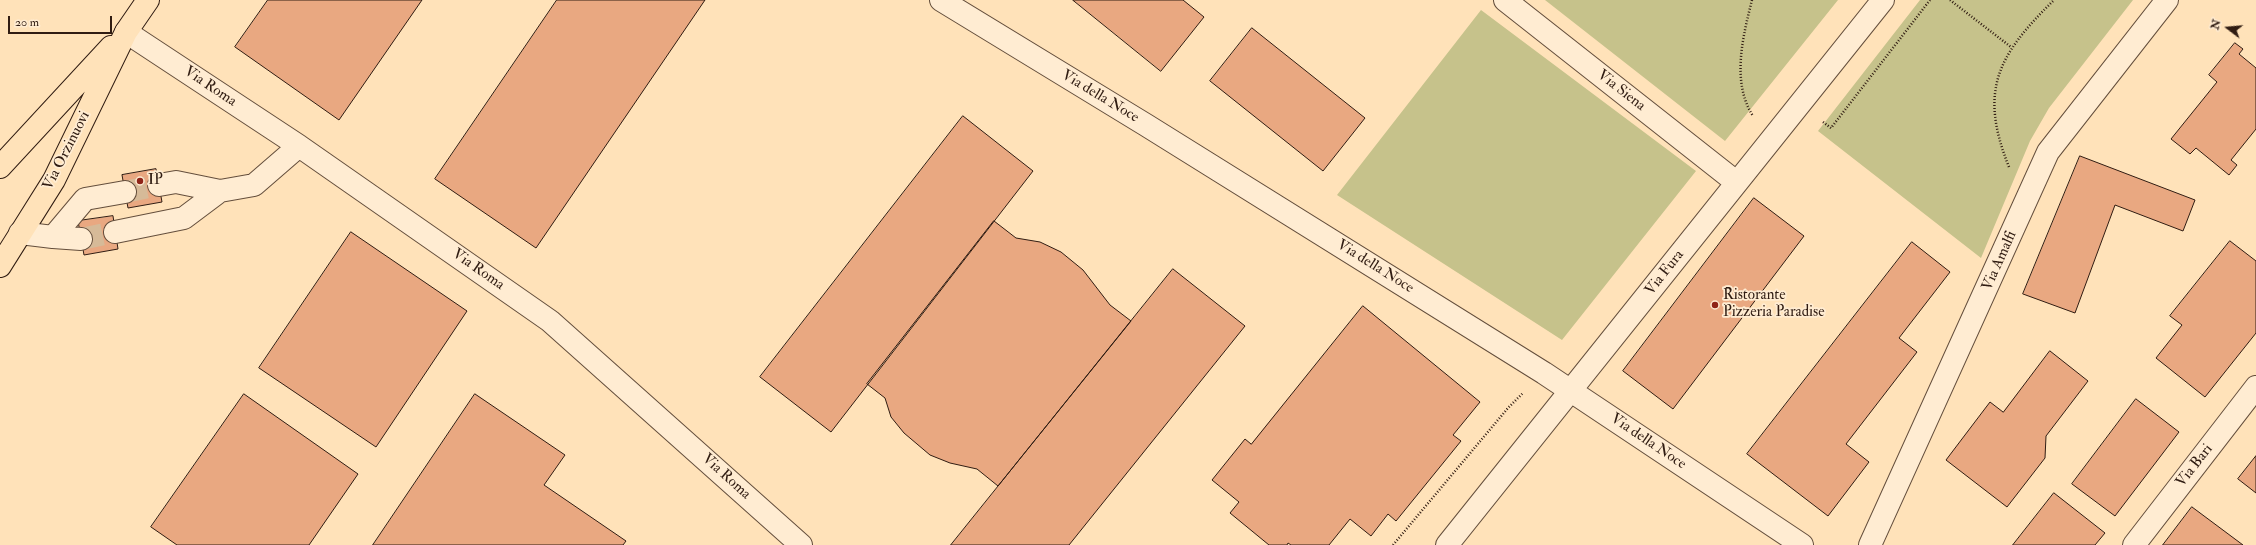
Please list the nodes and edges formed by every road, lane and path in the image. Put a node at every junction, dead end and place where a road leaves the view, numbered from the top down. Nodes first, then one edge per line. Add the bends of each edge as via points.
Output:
1 (148, 0) edge
2 (941, 0) edge
3 (1505, 0) edge
4 (1752, 0) edge
5 (1882, 0) edge
6 (1930, 0) edge
7 (1950, 0) edge
8 (2054, 0) edge
9 (2167, 0) edge
10 (126, 32) junction
11 (2011, 47) junction
12 (1798, 105) junction
13 (1754, 118) dead end
14 (299, 146) junction
15 (0, 167) edge
16 (2010, 170) dead end
17 (1736, 182) junction
18 (159, 185) tunnel mouth
19 (220, 190) junction
20 (125, 192) tunnel mouth
21 (115, 232) tunnel mouth
22 (20, 233) junction
23 (54, 237) junction
24 (81, 239) tunnel mouth
25 (0, 266) edge
26 (1544, 373) junction
27 (2256, 387) edge
28 (1571, 391) junction
29 (800, 545) edge
30 (1393, 545) edge
31 (1447, 545) edge
32 (1802, 545) edge
33 (1870, 545) edge
34 (2134, 545) edge

1 - 10 main road, Via Orzinuovi
2 - 26 street, Via della Noce
3 - 17 street, Via Siena
4 - 13 path via 1741,50 1741,77 1744,97
5 - 12 street, Via Fura
6 - 12 path via 1831,128
7 - 11 path
8 - 11 path
9 - 33 street, Via Amalfi via 2048,152
10 - 14 street, Via Roma
10 - 15 main road, Via Orzinuovi
10 - 22 main road, Via Orzinuovi via 54,180
11 - 16 path via 2001,70 1994,116 1999,143
12 - 17 street, Via Fura
14 - 19 street via 254,184
14 - 29 street, Via Roma via 550,320
17 - 28 street, Via Fura
18 - 19 street via 176,182
19 - 21 street via 184,218
20 - 23 street via 85,199
22 - 23 street
22 - 25 main road, Via Orzinuovi
23 - 24 street
26 - 28 street, Via della Noce
26 - 30 path via 1508,408
27 - 34 street, Via Bari
28 - 31 street, Via Fura
28 - 32 street, Via della Noce

